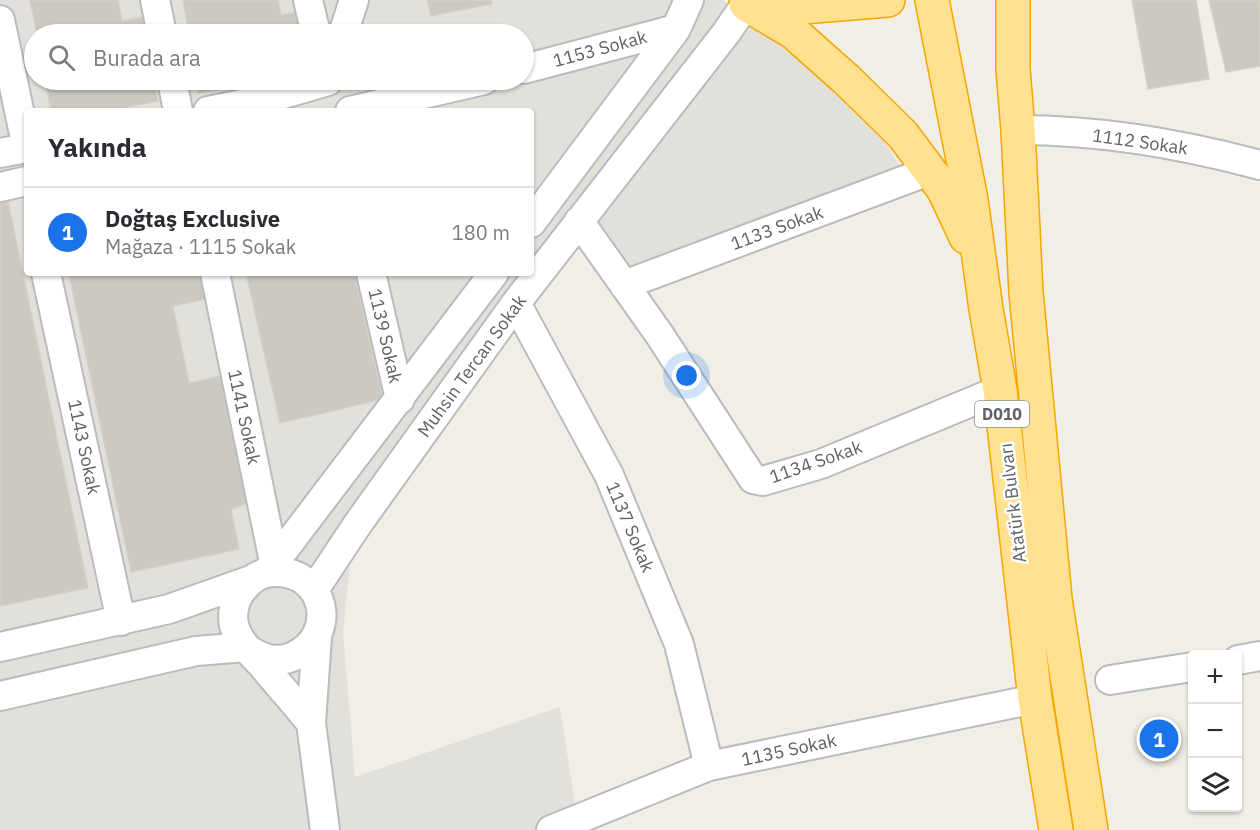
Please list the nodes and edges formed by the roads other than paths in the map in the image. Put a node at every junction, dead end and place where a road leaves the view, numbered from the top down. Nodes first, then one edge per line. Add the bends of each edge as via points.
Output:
1 (155, 0) edge
2 (308, 0) edge
3 (354, 0) edge
4 (689, 0) edge
5 (888, 0) edge
6 (932, 0) edge
7 (1013, 0) edge
8 (740, 2) edge
9 (0, 20) edge
10 (160, 24) edge
11 (314, 24) edge
12 (346, 24) edge
13 (676, 29) junction
14 (534, 66) edge
15 (174, 90) edge
16 (296, 90) edge
17 (330, 90) edge
18 (440, 90) edge
19 (177, 108) edge
20 (223, 108) edge
21 (333, 108) edge
22 (363, 108) edge
23 (1018, 130) junction
24 (24, 134) edge
25 (24, 149) edge
26 (0, 153) edge
27 (1260, 165) edge
28 (929, 171) junction
29 (24, 183) edge
30 (0, 187) edge
31 (534, 219) edge
32 (579, 221) junction
33 (47, 276) edge
34 (215, 276) edge
35 (372, 276) edge
36 (492, 276) edge
37 (624, 285) junction
38 (516, 303) junction
39 (986, 309) junction
40 (1000, 390) junction
41 (400, 399) junction
42 (264, 571) junction
43 (314, 590) junction
44 (121, 621) junction
45 (317, 637) junction
46 (0, 647) edge
47 (247, 649) junction
48 (1260, 656) edge
49 (1242, 659) edge
50 (1188, 668) edge
51 (1110, 680) dead end
52 (0, 696) edge
53 (1035, 699) junction
54 (311, 723) junction
55 (709, 766) junction
56 (558, 828) edge
57 (325, 830) edge
58 (1056, 830) edge
59 (1091, 830) edge

1 - 10 street
2 - 11 street
3 - 12 street
4 - 13 street
5 - 8 highway via 790,8
6 - 39 highway, Atatürk Bulvarı / D010 via 971,200
7 - 23 highway, Atatürk Bulvarı / D010
8 - 28 highway via 793,32 838,72 903,135
8 - 32 street, Muhsin Tercan Sokak via 726,33
9 - 24 street
13 - 14 street, 1153 Sokak
13 - 31 street
15 - 19 street
16 - 20 street
17 - 21 street
18 - 22 street
23 - 27 street, 1112 Sokak via 1144,140
23 - 59 highway, Atatürk Bulvarı / D010 via 1026,292 1055,599
25 - 26 street
28 - 37 street, 1133 Sokak
28 - 39 highway via 944,190 967,240
29 - 30 street
32 - 37 street, 1134 Sokak
32 - 38 street, Muhsin Tercan Sokak
33 - 44 street, 1143 Sokak
34 - 42 street, 1141 Sokak
35 - 41 street, 1139 Sokak
36 - 41 street, Muhsin Tercan Sokak
37 - 40 street, 1134 Sokak via 753,479 763,481 821,464
38 - 43 street, Muhsin Tercan Sokak
38 - 55 street, 1137 Sokak via 609,475 679,644
39 - 40 highway, Atatürk Bulvarı / D010
40 - 53 highway, Atatürk Bulvarı / D010
41 - 42 street, Muhsin Tercan Sokak
42 - 43 street via 285,571 302,578
42 - 44 street via 169,609
42 - 47 street via 238,594 233,612 236,631
43 - 45 street via 321,605
44 - 46 street
45 - 47 street via 304,651 286,660 267,659
45 - 54 street
47 - 52 street via 196,651
47 - 54 street
48 - 49 street
50 - 51 street
53 - 55 street, 1135 Sokak
53 - 58 highway, Atatürk Bulvarı / D010
54 - 57 street
55 - 56 street, 1135 Sokak

